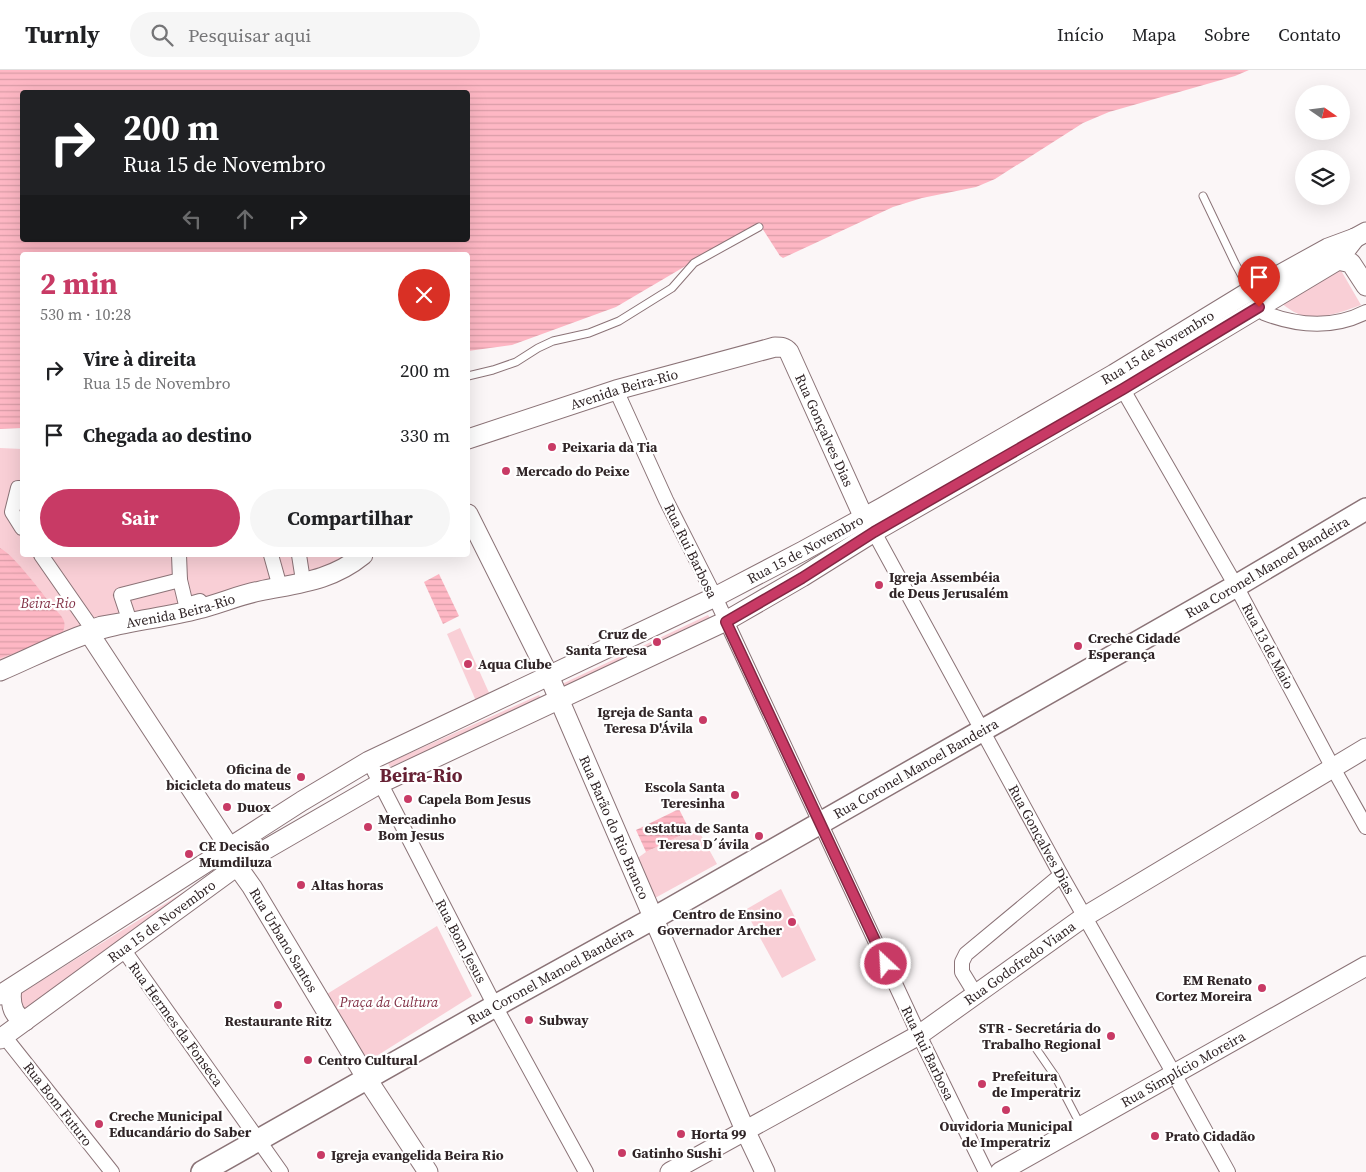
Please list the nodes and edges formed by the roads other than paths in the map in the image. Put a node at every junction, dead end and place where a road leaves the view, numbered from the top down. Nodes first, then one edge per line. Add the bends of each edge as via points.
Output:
1 (1203, 196) dead end
2 (759, 227) dead end
3 (1360, 235) edge
4 (1347, 264) junction
5 (1366, 286) edge
6 (1250, 291) junction
7 (1366, 312) edge
8 (1264, 313) dead end
9 (782, 347) joint
10 (470, 376) edge
11 (1118, 381) junction
12 (616, 390) junction
13 (470, 438) edge
14 (20, 487) edge
15 (1366, 509) edge
16 (6, 512) edge
17 (470, 518) edge
18 (869, 525) junction
19 (20, 526) edge
20 (42, 557) edge
21 (180, 557) edge
22 (272, 557) edge
23 (299, 557) edge
24 (351, 557) edge
25 (353, 557) edge
26 (302, 574) junction
27 (180, 580) junction
28 (278, 580) junction
29 (1236, 586) junction
30 (715, 597) junction
31 (726, 622) junction
32 (90, 630) junction
33 (0, 667) edge
34 (0, 671) edge
35 (549, 676) junction
36 (559, 700) junction
37 (983, 730) junction
38 (1366, 748) edge
39 (369, 761) junction
40 (1333, 768) junction
41 (379, 784) junction
42 (819, 823) junction
43 (1366, 826) edge
44 (230, 848) junction
45 (237, 866) junction
46 (1061, 875) junction
47 (1084, 917) junction
48 (654, 918) junction
49 (123, 949) junction
50 (1366, 966) edge
51 (6, 991) edge
52 (976, 995) junction
53 (495, 1006) junction
54 (25, 1021) junction
55 (919, 1035) junction
56 (2, 1038) edge
57 (1035, 1047) dead end
58 (1174, 1074) junction
59 (367, 1079) junction
60 (1081, 1126) junction
61 (745, 1130) junction
62 (259, 1139) junction
63 (1224, 1169) edge
64 (112, 1172) edge
65 (202, 1172) edge
66 (281, 1172) edge
67 (428, 1172) edge
68 (586, 1172) edge
69 (670, 1172) edge
70 (765, 1172) edge
71 (986, 1172) edge
72 (1000, 1172) edge

1 - 6 lane
2 - 10 lane via 694,263 672,288 619,321 589,333 553,341 516,362
3 - 4 main road, Rua 15 de Novembro
3 - 6 main road, Rua 15 de Novembro via 1328,248
4 - 5 main road
4 - 11 main road, Rua 15 de Novembro
6 - 11 main road, Rua 15 de Novembro
7 - 8 street via 1337,323 1318,325 1279,319
9 - 12 main road, Avenida Beira-Rio
9 - 18 main road, Rua Gonçalves Dias via 789,352
11 - 18 main road, Rua 15 de Novembro
11 - 29 street, Rua 13 de Maio
12 - 13 main road, Avenida Beira-Rio
12 - 30 street, Rua Rui Barbosa
14 - 16 street
15 - 29 main road, Rua Coronel Manoel Bandeira
16 - 19 street
17 - 35 main road, Rua Barão do Rio Branco
18 - 30 main road, Rua 15 de Novembro
18 - 31 main road, Rua 15 de Novembro via 802,578
18 - 37 street, Rua Gonçalves Dias
20 - 32 street
21 - 27 street
22 - 28 street
23 - 26 street
24 - 26 street via 326,569
25 - 32 main road, Avenida Beira-Rio via 353,563 330,576 258,591 199,609
26 - 28 street
27 - 28 street via 186,605
27 - 32 street via 121,595 129,619 100,624
29 - 37 main road, Rua Coronel Manoel Bandeira
29 - 40 street, Rua 13 de Maio
30 - 31 street, Rua Rui Barbosa
30 - 35 main road, Rua 15 de Novembro
31 - 36 main road, Rua 15 de Novembro
31 - 42 street, Rua Rui Barbosa
32 - 33 street
32 - 34 main road, Avenida Beira-Rio
32 - 44 main road, Rua Urbano Santos
35 - 36 main road, Rua Barão do Rio Branco
35 - 39 main road, Rua 15 de Novembro
36 - 41 main road, Rua 15 de Novembro
36 - 48 main road, Rua Barão do Rio Branco
37 - 42 main road, Rua Coronel Manoel Bandeira
37 - 46 street, Rua Gonçalves Dias
38 - 40 main road, Rua Godofredo Viana
39 - 41 street, Rua Bom Jesus
39 - 44 main road, Rua 15 de Novembro
40 - 43 street, Rua 13 de Maio
40 - 47 main road, Rua Godofredo Viana
41 - 45 main road, Rua 15 de Novembro
41 - 53 street, Rua Bom Jesus
42 - 48 main road, Rua Coronel Manoel Bandeira
42 - 55 street, Rua Rui Barbosa
44 - 45 main road, Rua Urbano Santos
44 - 51 main road, Rua 15 de Novembro
45 - 49 main road, Rua 15 de Novembro
45 - 59 main road, Rua Urbano Santos
46 - 47 street, Rua Gonçalves Dias
46 - 52 street via 966,954 962,972
47 - 52 main road, Rua Godofredo Viana
47 - 58 street, Rua Gonçalves Dias
48 - 53 main road, Rua Coronel Manoel Bandeira
48 - 61 main road, Rua Barão do Rio Branco
49 - 54 main road, Rua 15 de Novembro
49 - 62 street, Rua Hermes da Fonseca
50 - 58 main road, Rua Simplício Moreira
51 - 54 main road via 14,1012
52 - 55 main road, Rua Godofredo Viana
53 - 59 main road, Rua Coronel Manoel Bandeira
53 - 68 street, Rua Bom Jesus
54 - 56 main road, Rua 15 de Novembro
55 - 61 main road, Rua Godofredo Viana
55 - 71 street, Rua Rui Barbosa
56 - 64 street, Rua Bom Futuro
57 - 60 lane via 1055,1076
58 - 60 main road, Rua Simplício Moreira
58 - 63 street, Rua Gonçalves Dias
59 - 62 main road, Rua Coronel Manoel Bandeira
59 - 67 main road, Rua Urbano Santos
60 - 72 main road, Rua Simplício Moreira
61 - 69 main road, Rua Godofredo Viana
61 - 70 main road, Rua Barão do Rio Branco
62 - 65 main road, Rua Coronel Manoel Bandeira
62 - 66 street, Rua Hermes da Fonseca

